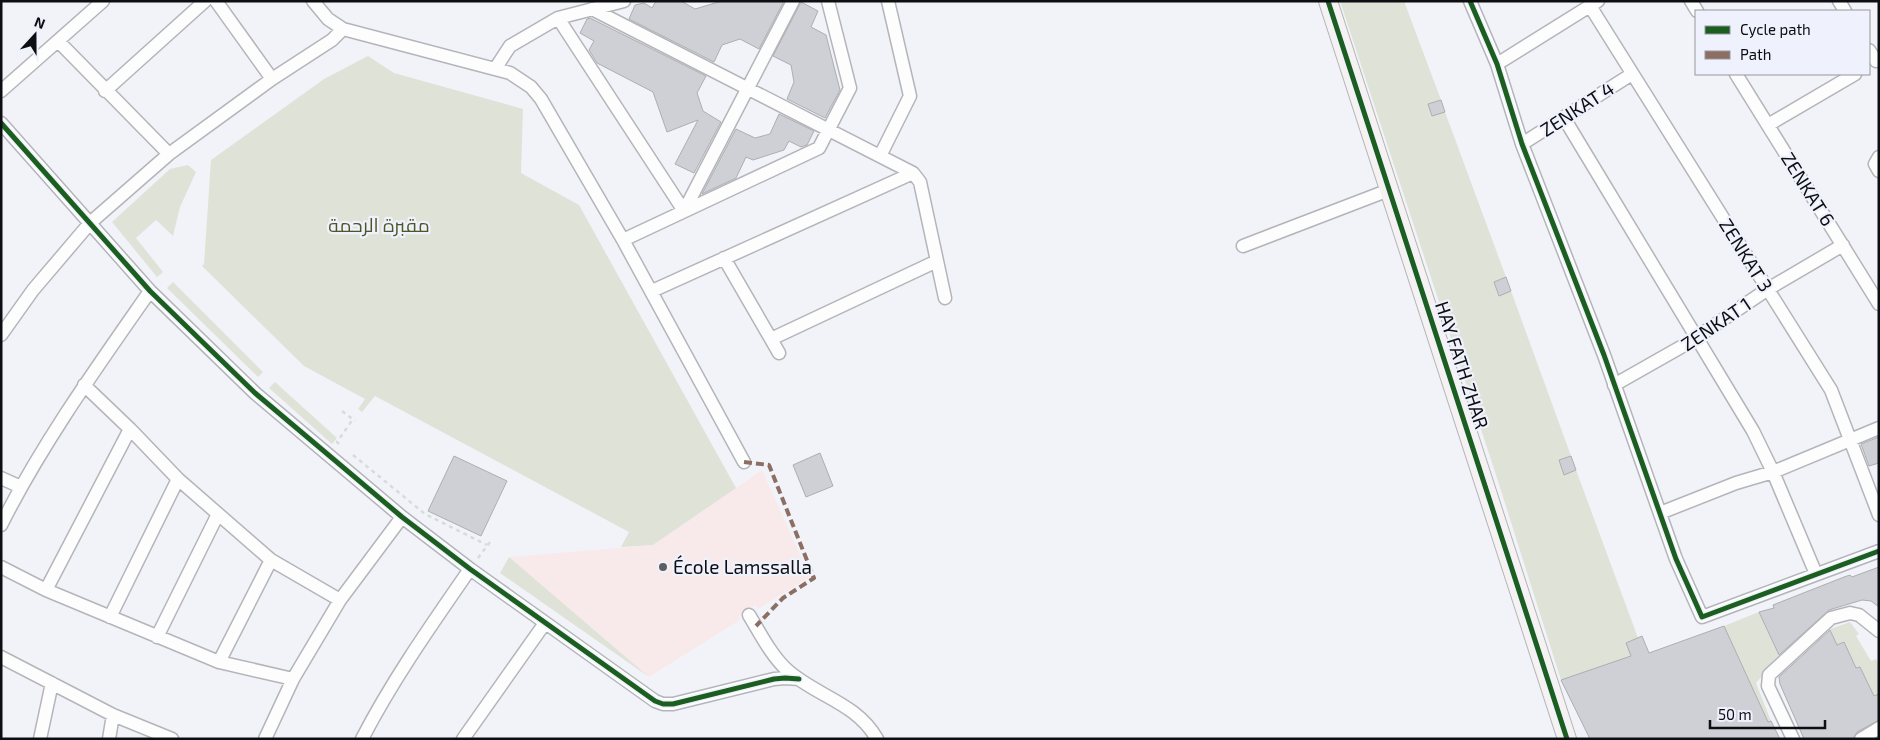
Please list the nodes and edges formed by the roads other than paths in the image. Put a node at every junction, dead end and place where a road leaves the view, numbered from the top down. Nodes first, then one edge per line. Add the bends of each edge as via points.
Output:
1 (103, 1) edge
2 (205, 1) edge
3 (216, 1) edge
4 (313, 1) edge
5 (624, 1) edge
6 (793, 1) edge
7 (828, 1) edge
8 (888, 1) edge
9 (1328, 1) edge
10 (1470, 1) edge
11 (1594, 4) edge
12 (592, 10) junction
13 (558, 18) junction
14 (343, 29) junction
15 (58, 41) junction
16 (1497, 64) junction
17 (495, 69) junction
18 (1632, 74) junction
19 (1737, 75) edge
20 (1853, 75) edge
21 (272, 79) junction
22 (748, 88) junction
23 (1, 91) edge
24 (106, 91) junction
25 (1564, 118) junction
26 (1, 123) edge
27 (1768, 125) junction
28 (828, 130) junction
29 (1522, 144) junction
30 (168, 154) junction
31 (880, 156) junction
32 (1879, 156) edge
33 (1879, 171) edge
34 (913, 173) junction
35 (1389, 190) junction
36 (684, 211) junction
37 (90, 223) junction
38 (624, 240) junction
39 (1843, 245) junction
40 (1243, 246) dead end
41 (724, 258) junction
42 (937, 261) junction
43 (1768, 289) junction
44 (150, 291) junction
45 (652, 292) junction
46 (945, 298) dead end
47 (1877, 298) edge
48 (1, 335) edge
49 (1696, 338) junction
50 (771, 339) junction
51 (779, 353) dead end
52 (84, 385) junction
53 (1614, 385) junction
54 (1879, 428) edge
55 (130, 429) junction
56 (1850, 440) junction
57 (744, 462) dead end
58 (1773, 472) junction
59 (1, 478) edge
60 (178, 478) junction
61 (20, 487) junction
62 (1660, 513) junction
63 (218, 514) junction
64 (1879, 515) edge
65 (402, 517) junction
66 (1, 525) edge
67 (1879, 551) edge
68 (271, 560) junction
69 (1, 567) edge
70 (470, 569) junction
71 (1816, 574) junction
72 (46, 590) junction
73 (340, 600) junction
74 (749, 615) dead end
75 (110, 617) junction
76 (545, 623) junction
77 (1879, 631) edge
78 (156, 637) junction
79 (1, 657) edge
80 (219, 662) junction
81 (293, 679) junction
82 (800, 679) junction
83 (52, 683) junction
84 (113, 715) junction
85 (1879, 728) edge
86 (40, 739) edge
87 (108, 739) edge
88 (172, 739) edge
89 (265, 739) edge
90 (362, 739) edge
91 (463, 739) edge
92 (877, 739) edge
93 (1567, 739) edge
94 (1793, 739) edge
95 (1862, 739) edge

1 - 15 street
2 - 24 street
3 - 21 street
4 - 14 street via 328,20
5 - 12 street
6 - 22 street
7 - 28 street via 850,88
8 - 31 street via 910,96
9 - 35 street, HAY FATH ZHAR
10 - 16 street
11 - 16 street
11 - 18 street, ZENKAT 3
12 - 13 street
12 - 22 street
13 - 17 street via 510,46
13 - 36 street
14 - 17 street
14 - 21 street via 332,40
15 - 23 street
15 - 24 street
16 - 29 street
17 - 38 street via 510,73 531,86 541,99
18 - 25 street, ZENKAT 4
18 - 43 street, ZENKAT 3
19 - 27 street, ZENKAT 6
20 - 27 street
21 - 30 street
22 - 28 street
22 - 36 street
24 - 30 street
25 - 29 street, ZENKAT 4
25 - 49 street
26 - 37 street
27 - 39 street, ZENKAT 6
28 - 31 street
28 - 36 street via 819,148
29 - 53 street
30 - 37 street
31 - 34 street
32 - 33 street via 1875,164
34 - 41 street
34 - 42 street via 920,182
35 - 40 street
35 - 93 street, HAY FATH ZHAR
36 - 38 street
37 - 44 street
37 - 48 street
38 - 45 street
39 - 43 street, ZENKAT 1
39 - 47 street, ZENKAT 6
41 - 45 street
41 - 50 street
42 - 46 street
42 - 50 street
43 - 49 street, ZENKAT 1
43 - 56 street, ZENKAT 3 via 1831,390
44 - 52 street
44 - 65 street via 255,393
45 - 57 street
49 - 53 street, ZENKAT 1
49 - 58 street via 1741,408
50 - 51 street
52 - 55 street
52 - 61 street
53 - 62 street
54 - 56 street
55 - 60 street
55 - 72 street
56 - 58 street
56 - 64 street, ZENKAT 3
58 - 62 street
58 - 71 street
59 - 61 street
60 - 63 street
60 - 75 street
61 - 66 street
62 - 71 street via 1702,617
63 - 68 street
63 - 78 street
65 - 70 street
65 - 73 street
67 - 71 street
68 - 73 street
68 - 80 street
69 - 72 street
70 - 76 street
70 - 90 street via 412,653
72 - 75 street
73 - 81 street
74 - 82 street via 776,657
75 - 78 street
76 - 82 street via 663,704 774,679
76 - 91 street
77 - 94 street via 1859,615 1850,613 1831,618 1769,675 1768,686
78 - 80 street
79 - 83 street
80 - 81 street
81 - 89 street
82 - 92 street via 860,716
83 - 84 street
83 - 86 street
84 - 87 street
84 - 88 street
85 - 95 street

